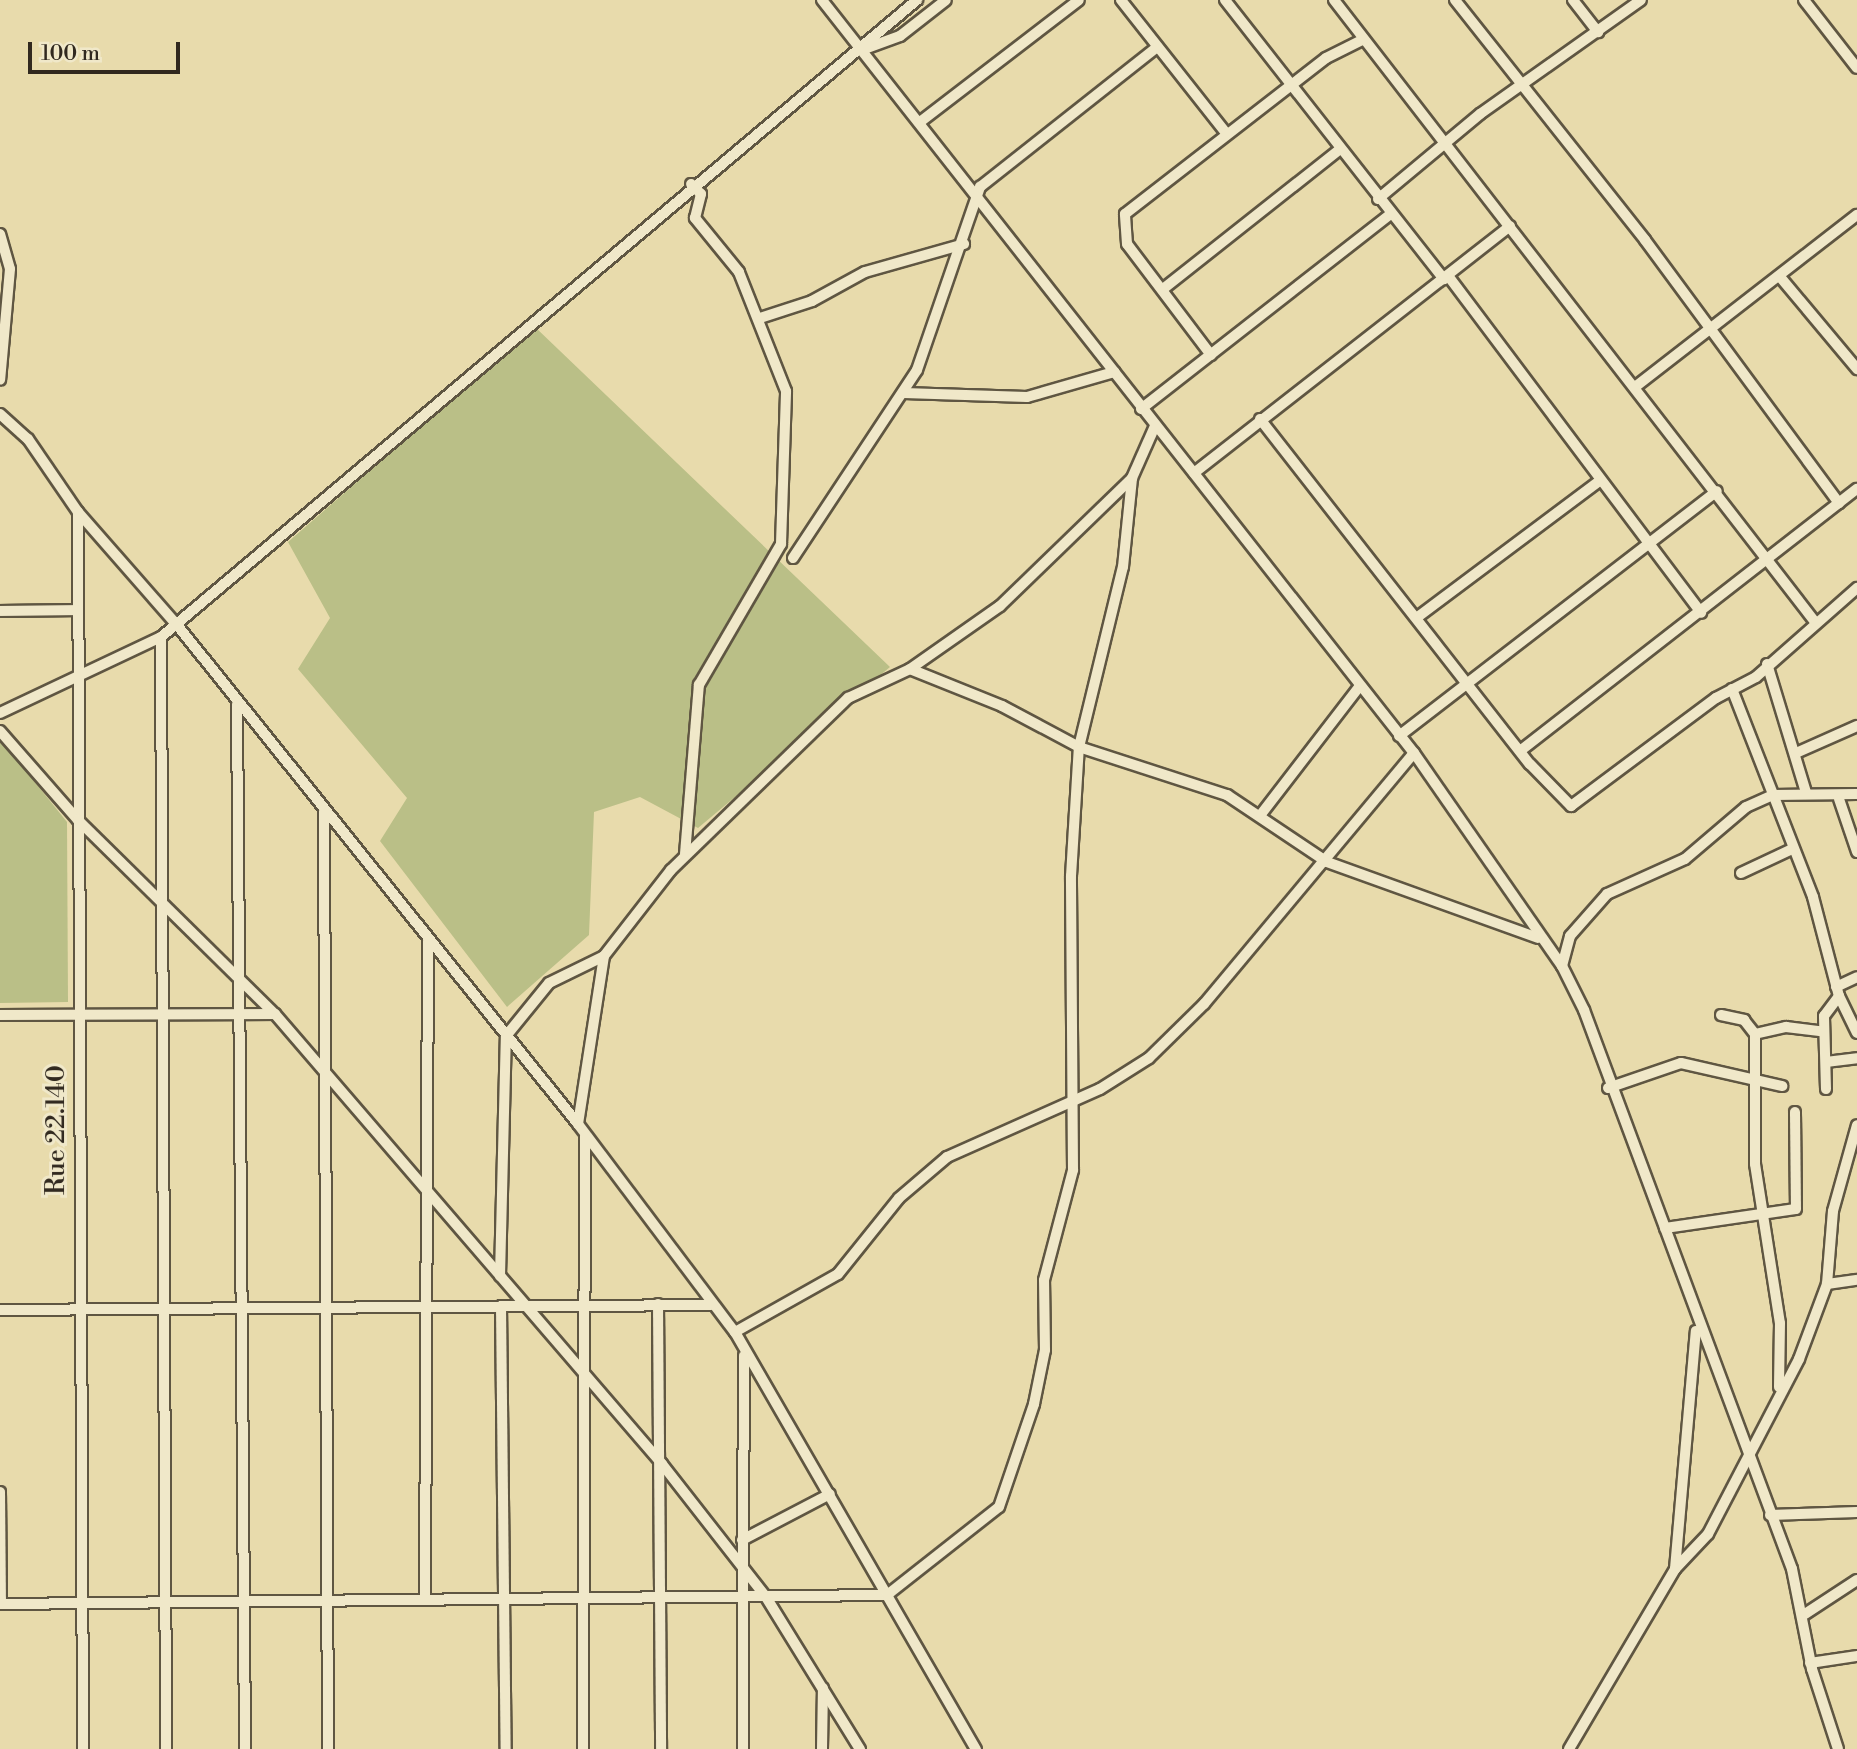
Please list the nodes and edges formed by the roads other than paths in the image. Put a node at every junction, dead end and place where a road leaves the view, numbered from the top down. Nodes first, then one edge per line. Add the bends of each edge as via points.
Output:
1 (822, 0) edge
2 (917, 0) edge
3 (946, 0) edge
4 (1079, 0) edge
5 (1121, 0) edge
6 (1225, 0) edge
7 (1334, 0) edge
8 (1455, 0) edge
9 (1573, 0) edge
10 (1641, 0) edge
11 (1804, 0) edge
12 (1598, 32) junction
13 (1364, 39) junction
14 (865, 49) junction
15 (1155, 49) junction
16 (1855, 63) edge
17 (1292, 84) junction
18 (1522, 86) junction
19 (920, 122) junction
20 (1226, 133) junction
21 (1443, 144) junction
22 (1339, 150) junction
23 (691, 184) junction
24 (975, 195) junction
25 (1378, 199) junction
26 (1391, 215) junction
27 (1857, 215) edge
28 (1510, 226) junction
29 (0, 234) edge
30 (964, 244) junction
31 (1447, 278) junction
32 (1781, 278) junction
33 (1163, 289) junction
34 (760, 318) junction
35 (1710, 326) junction
36 (1211, 355) junction
37 (1857, 369) edge
38 (1114, 372) junction
39 (0, 380) edge
40 (1635, 387) junction
41 (904, 393) junction
42 (1141, 409) junction
43 (0, 414) edge
44 (1260, 419) junction
45 (1155, 426) junction
46 (1194, 473) junction
47 (1132, 478) junction
48 (1598, 482) junction
49 (1857, 489) edge
50 (1717, 491) junction
51 (1839, 503) junction
52 (78, 512) junction
53 (1648, 545) junction
54 (793, 558) dead end
55 (1771, 560) junction
56 (1857, 588) edge
57 (78, 610) junction
58 (0, 611) edge
59 (1701, 613) junction
60 (1419, 617) junction
61 (1815, 622) junction
62 (177, 625) junction
63 (161, 637) junction
64 (1767, 664) junction
65 (910, 669) junction
66 (78, 679) junction
67 (1468, 682) junction
68 (1359, 687) junction
69 (1732, 689) junction
70 (237, 704) junction
71 (0, 713) edge
72 (1857, 726) edge
73 (0, 731) edge
74 (1399, 736) junction
75 (1079, 747) junction
76 (1520, 751) junction
77 (1414, 753) junction
78 (1796, 753) junction
79 (1806, 792) junction
80 (1857, 794) edge
81 (1773, 795) junction
82 (1839, 799) junction
83 (324, 811) junction
84 (1262, 813) junction
85 (78, 820) junction
86 (1792, 849) junction
87 (1857, 852) edge
88 (685, 854) junction
89 (1327, 862) junction
90 (1741, 873) dead end
91 (159, 897) junction
92 (1538, 938) junction
93 (428, 941) junction
94 (604, 956) junction
95 (1562, 966) junction
96 (239, 975) junction
97 (1857, 977) edge
98 (1838, 991) junction
99 (162, 1012) junction
100 (81, 1014) junction
101 (240, 1014) junction
102 (275, 1014) junction
103 (0, 1015) edge
104 (1721, 1015) dead end
105 (1824, 1032) junction
106 (1857, 1033) edge
107 (1755, 1034) junction
108 (506, 1036) junction
109 (1857, 1058) edge
110 (1826, 1062) junction
111 (327, 1073) junction
112 (1759, 1080) junction
113 (1782, 1086) dead end
114 (1608, 1088) junction
115 (1826, 1089) dead end
116 (1073, 1101) junction
117 (1795, 1112) dead end
118 (578, 1124) junction
119 (1857, 1125) edge
120 (585, 1136) junction
121 (423, 1190) junction
122 (1759, 1215) junction
123 (1665, 1228) junction
124 (500, 1276) junction
125 (1857, 1280) edge
126 (1827, 1284) junction
127 (658, 1304) junction
128 (711, 1304) junction
129 (582, 1305) junction
130 (422, 1306) junction
131 (501, 1306) junction
132 (325, 1307) junction
133 (526, 1307) junction
134 (241, 1308) junction
135 (79, 1309) junction
136 (162, 1309) junction
137 (0, 1310) edge
138 (1697, 1327) junction
139 (735, 1332) junction
140 (744, 1356) junction
141 (585, 1382) junction
142 (1779, 1387) junction
143 (1747, 1457) junction
144 (662, 1464) junction
145 (0, 1492) edge
146 (830, 1494) junction
147 (1857, 1512) edge
148 (1770, 1516) junction
149 (741, 1541) junction
150 (742, 1565) junction
151 (1675, 1569) junction
152 (1857, 1580) edge
153 (887, 1595) junction
154 (766, 1597) junction
155 (505, 1598) junction
156 (583, 1598) junction
157 (661, 1598) junction
158 (741, 1598) junction
159 (425, 1599) junction
160 (327, 1601) junction
161 (244, 1603) junction
162 (1, 1604) edge
163 (164, 1604) junction
164 (81, 1605) junction
165 (1805, 1614) junction
166 (1857, 1656) edge
167 (1810, 1662) junction
168 (822, 1688) junction
169 (83, 1749) edge
170 (166, 1749) edge
171 (245, 1749) edge
172 (328, 1749) edge
173 (506, 1749) edge
174 (583, 1749) edge
175 (661, 1749) edge
176 (743, 1749) edge
177 (822, 1749) edge
178 (860, 1749) edge
179 (976, 1749) edge
180 (1569, 1749) edge
181 (1838, 1749) edge

1 - 14 street
2 - 14 street
3 - 14 street via 900,36
4 - 19 street
5 - 15 street
6 - 17 street
7 - 13 street
8 - 18 street
9 - 12 street
10 - 12 street
11 - 16 street
12 - 18 street
13 - 17 street
13 - 21 street
14 - 19 street
14 - 23 street
15 - 20 street
15 - 24 street via 996,170
17 - 20 street
17 - 22 street
18 - 21 street
18 - 35 street
19 - 24 street
20 - 33 street via 1149,190 1122,223 1127,244
21 - 25 street
21 - 28 street
22 - 25 street
22 - 33 street
23 - 34 street via 701,194 694,213 698,225 739,272
23 - 62 street
24 - 30 street
24 - 38 street
25 - 26 street
26 - 31 street
26 - 36 street
27 - 32 street
28 - 31 street
28 - 40 street
29 - 39 street via 10,269
30 - 34 street via 865,272 812,301
30 - 41 street
31 - 44 street via 1424,288
31 - 48 street
32 - 35 street
32 - 37 street
33 - 36 street
34 - 88 street via 786,391 781,544 699,685
35 - 40 street
35 - 51 street
36 - 42 street
38 - 41 street via 1027,397
38 - 42 street
40 - 50 street
41 - 54 street
42 - 45 street
43 - 52 street via 28,439
44 - 46 street
44 - 60 street
45 - 46 street
45 - 47 street
46 - 68 street
47 - 65 street via 1000,606
47 - 75 street via 1124,568
48 - 53 street
48 - 60 street
49 - 51 street
50 - 53 street
50 - 55 street
51 - 55 street
52 - 57 street, Rue 22.140
52 - 62 street
53 - 59 street
53 - 67 street
55 - 59 street
55 - 61 street
56 - 61 street
57 - 58 street
57 - 66 street, Rue 22.140
59 - 76 street
60 - 67 street
61 - 64 street
62 - 63 street
62 - 70 street
63 - 66 street
63 - 91 street
64 - 69 street
64 - 78 street
65 - 75 street via 1003,706
65 - 88 street via 848,698
66 - 71 street
66 - 85 street, Rue 22.140
67 - 74 street
67 - 76 street
68 - 74 street
68 - 84 street
69 - 76 street via 1571,806
69 - 81 street
70 - 83 street
70 - 96 street
72 - 78 street
73 - 85 street
74 - 77 street
75 - 84 street via 1227,795
75 - 116 street via 1071,876
77 - 89 street
77 - 92 street
78 - 79 street
79 - 81 street
79 - 82 street
80 - 82 street
81 - 86 street
81 - 95 street via 1733,816 1685,859 1606,894 1570,936
82 - 87 street
83 - 93 street
83 - 111 street
84 - 89 street
85 - 91 street
85 - 100 street, Rue 22.140
86 - 90 street
86 - 98 street via 1813,897
88 - 94 street
89 - 92 street
89 - 116 street via 1205,1004 1149,1058
91 - 96 street
91 - 99 street
92 - 95 street
93 - 108 street
93 - 121 street
94 - 108 street via 550,983
94 - 118 street
95 - 114 street via 1584,1010
96 - 101 street
96 - 102 street
97 - 98 street
98 - 105 street via 1824,1016
98 - 106 street
99 - 100 street
99 - 101 street
99 - 136 street
100 - 103 street
100 - 135 street, Rue 22.140
101 - 102 street
101 - 134 street
102 - 111 street
104 - 107 street via 1744,1020
105 - 107 street via 1786,1027
105 - 110 street
107 - 112 street
108 - 118 street
108 - 124 street
109 - 110 street
110 - 115 street
111 - 121 street
111 - 132 street
112 - 113 street
112 - 114 street via 1681,1063
112 - 122 street
114 - 123 street
116 - 139 street via 947,1157 900,1198 838,1274
116 - 153 street via 1073,1170 1041,1304 1045,1350 1010,1481 988,1519
117 - 122 street via 1797,1208
118 - 120 street
119 - 126 street via 1833,1212
120 - 128 street
120 - 129 street
121 - 124 street
121 - 130 street
122 - 123 street
122 - 142 street via 1780,1323
123 - 138 street
124 - 133 street
125 - 126 street
126 - 142 street via 1799,1360
127 - 128 street
127 - 129 street
127 - 144 street
128 - 139 street
129 - 133 street
129 - 141 street
130 - 131 street
130 - 132 street
130 - 159 street
131 - 133 street
131 - 155 street
132 - 134 street
132 - 160 street
133 - 141 street
134 - 136 street
134 - 161 street
135 - 136 street
135 - 137 street
135 - 164 street, Rue 22.140
136 - 163 street
138 - 143 street
138 - 151 street
139 - 140 street
140 - 146 street
140 - 149 street
141 - 144 street
141 - 156 street
142 - 143 street
143 - 148 street
143 - 151 street via 1708,1534
144 - 150 street
144 - 157 street
145 - 162 street
146 - 149 street
146 - 153 street
147 - 148 street
148 - 165 street
149 - 150 street
150 - 154 street
150 - 158 street
151 - 180 street
152 - 165 street
153 - 154 street
153 - 179 street
154 - 158 street
154 - 168 street
155 - 156 street
155 - 159 street
155 - 173 street
156 - 157 street
156 - 174 street
157 - 158 street
157 - 175 street
158 - 176 street
159 - 160 street
160 - 161 street
160 - 172 street
161 - 163 street
161 - 171 street
162 - 164 street
163 - 164 street
163 - 170 street
164 - 169 street, Rue 22.140
165 - 167 street
166 - 167 street
167 - 181 street
168 - 177 street
168 - 178 street

